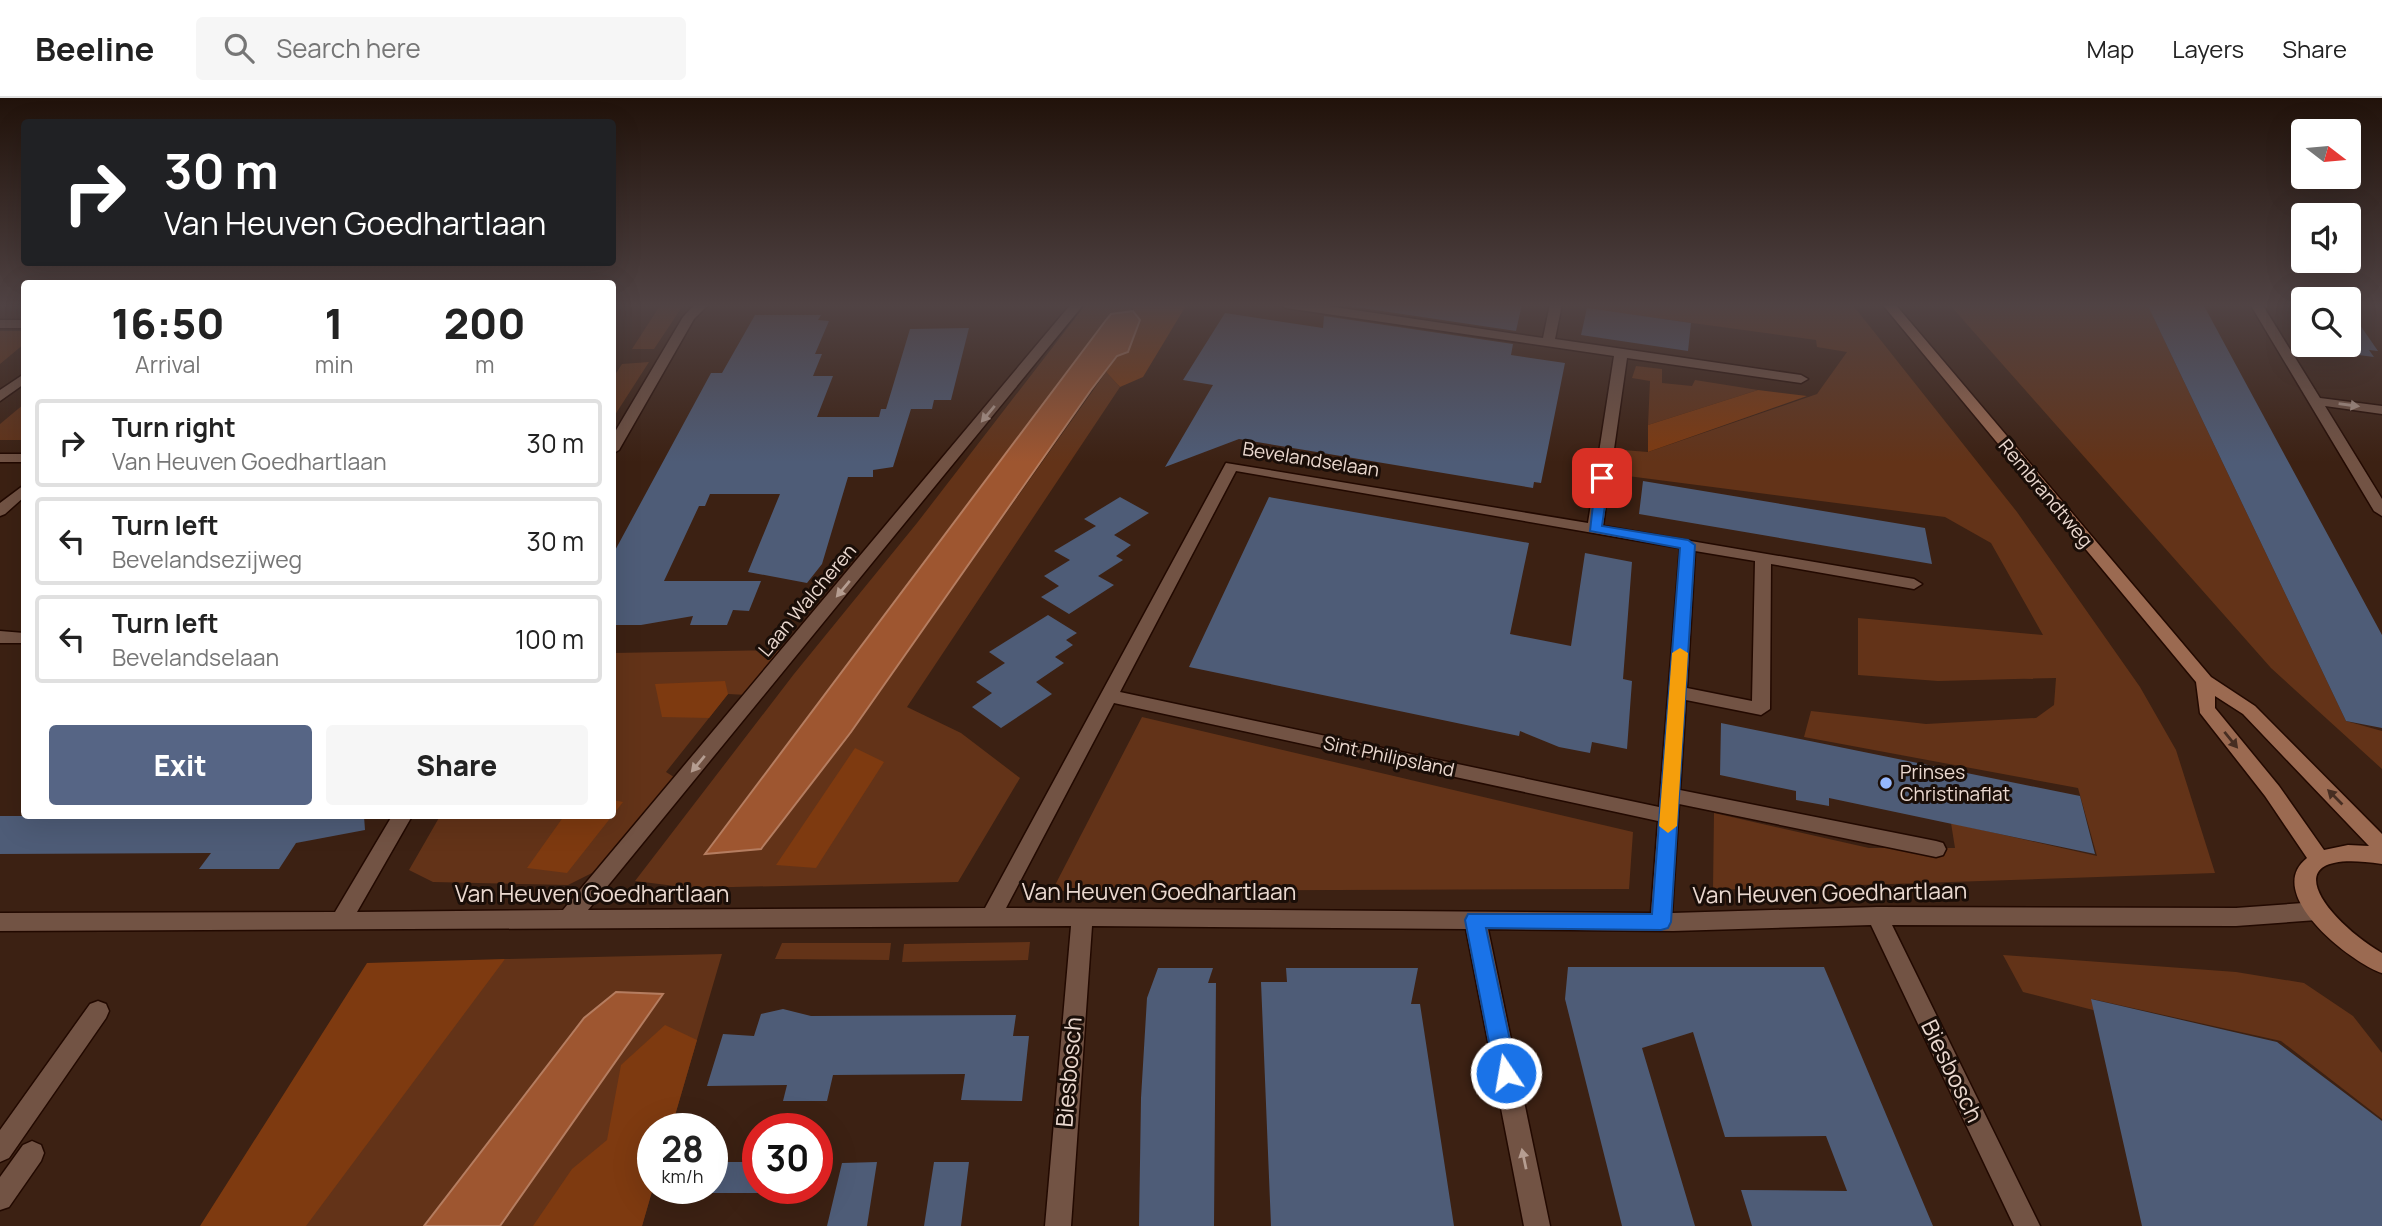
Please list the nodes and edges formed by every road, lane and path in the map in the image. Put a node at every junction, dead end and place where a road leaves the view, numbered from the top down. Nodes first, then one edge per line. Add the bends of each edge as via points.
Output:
1 (666, 357) edge
2 (1034, 357) edge
3 (1620, 357) edge
4 (1646, 357) edge
5 (1932, 357) edge
6 (2288, 357) edge
7 (1801, 379) dead end
8 (21, 380) edge
9 (0, 397) edge
10 (2315, 401) junction
11 (2382, 410) edge
12 (616, 443) edge
13 (0, 458) edge
14 (21, 458) edge
15 (21, 492) edge
16 (0, 511) edge
17 (2382, 511) edge
18 (1595, 528) junction
19 (1688, 545) junction
20 (1763, 558) junction
21 (1914, 584) dead end
22 (0, 637) edge
23 (21, 638) edge
24 (2205, 681) junction
25 (1678, 692) junction
26 (1108, 696) junction
27 (1670, 795) junction
28 (1669, 816) junction
29 (400, 819) edge
30 (2382, 847) edge
31 (1936, 849) dead end
32 (2382, 856) edge
33 (2318, 858) junction
34 (2317, 911) junction
35 (1877, 916) junction
36 (991, 917) junction
37 (1082, 918) junction
38 (342, 919) junction
39 (1475, 920) junction
40 (567, 921) junction
41 (0, 922) edge
42 (1661, 922) junction
43 (2382, 964) edge
44 (98, 1011) dead end
45 (0, 1150) edge
46 (32, 1153) dead end
47 (0, 1198) edge
48 (1058, 1226) edge
49 (1537, 1226) edge
50 (2027, 1226) edge

1 - 12 street
2 -> 40 street, Laan Walcheren
3 - 18 street
4 - 7 street
5 - 24 street, Rembrandtweg
6 - 10 street
8 - 9 street
10 -> 11 street
10 - 17 street
13 - 14 street
15 - 16 street
18 - 19 street, Bevelandselaan
18 - 26 street, Bevelandselaan via 1231,466
19 - 20 street, Bevelandselaan
19 - 25 street
20 - 21 street, Bevelandselaan
20 - 25 street via 1760,709
22 - 23 street
30 -> 24 street, Rembrandtweg via 2249,710
24 -> 33 street via 2206,709
25 - 27 street
26 - 28 street, Sint Philipsland
26 - 36 street, Bevelandselaan
27 - 28 street
27 - 31 street
28 - 42 street
29 - 38 street
32 - 33 street via 2337,852
33 - 34 street via 2307,871 2306,889
34 - 35 street, Van Heuven Goedhartlaan via 2236,917
34 - 43 street via 2343,939
35 - 42 street, Van Heuven Goedhartlaan
35 - 50 street, Biesbosch
36 - 37 street, Van Heuven Goedhartlaan
36 - 40 street, Van Heuven Goedhartlaan
37 - 39 street, Van Heuven Goedhartlaan
37 - 48 street, Biesbosch
38 - 40 street, Van Heuven Goedhartlaan
38 - 41 street, Van Heuven Goedhartlaan
39 - 42 street, Van Heuven Goedhartlaan
49 -> 39 street
44 - 45 street
46 - 47 street

